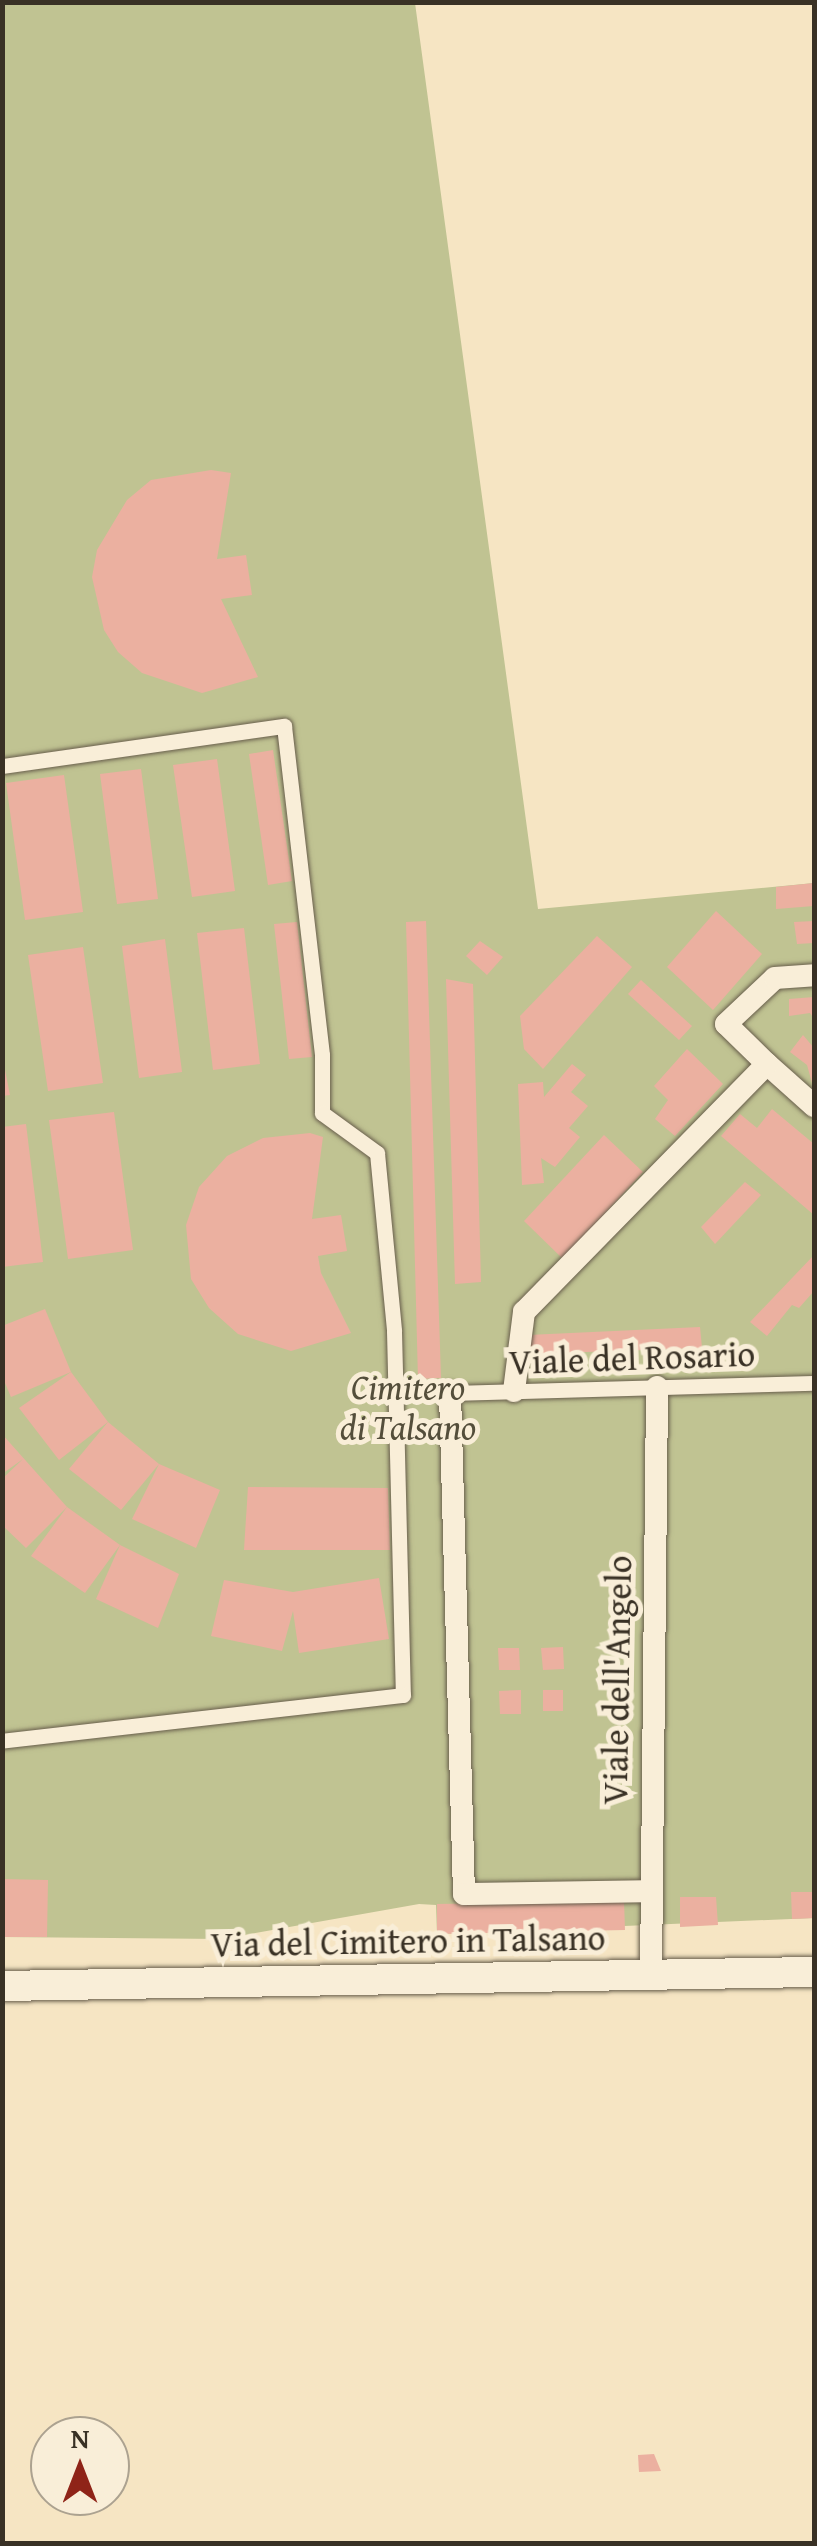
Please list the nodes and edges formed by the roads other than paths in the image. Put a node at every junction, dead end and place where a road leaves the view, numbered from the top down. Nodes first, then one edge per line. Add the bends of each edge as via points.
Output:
1 (2, 766) edge
2 (814, 975) edge
3 (767, 1064) junction
4 (814, 1106) edge
5 (814, 1382) edge
6 (656, 1387) junction
7 (514, 1391) junction
8 (450, 1393) joint
9 (2, 1740) edge
10 (649, 1891) junction
11 (814, 1972) edge
12 (652, 1974) junction
13 (2, 1986) edge

1 - 9 lane via 284,726 322,1054 322,1113 377,1153 394,1332 403,1695
2 - 3 street via 775,978 726,1024
3 - 4 street
3 - 7 street via 524,1312
5 - 6 lane, Viale del Rosario
6 - 7 lane, Viale del Rosario
6 - 10 street, Viale dell'Angelo
7 - 8 lane, Viale del Rosario
8 - 10 street via 464,1894
10 - 12 street, Viale dell'Angelo
11 - 12 street, Via del Cimitero in Talsano
12 - 13 street, Via del Cimitero in Talsano

